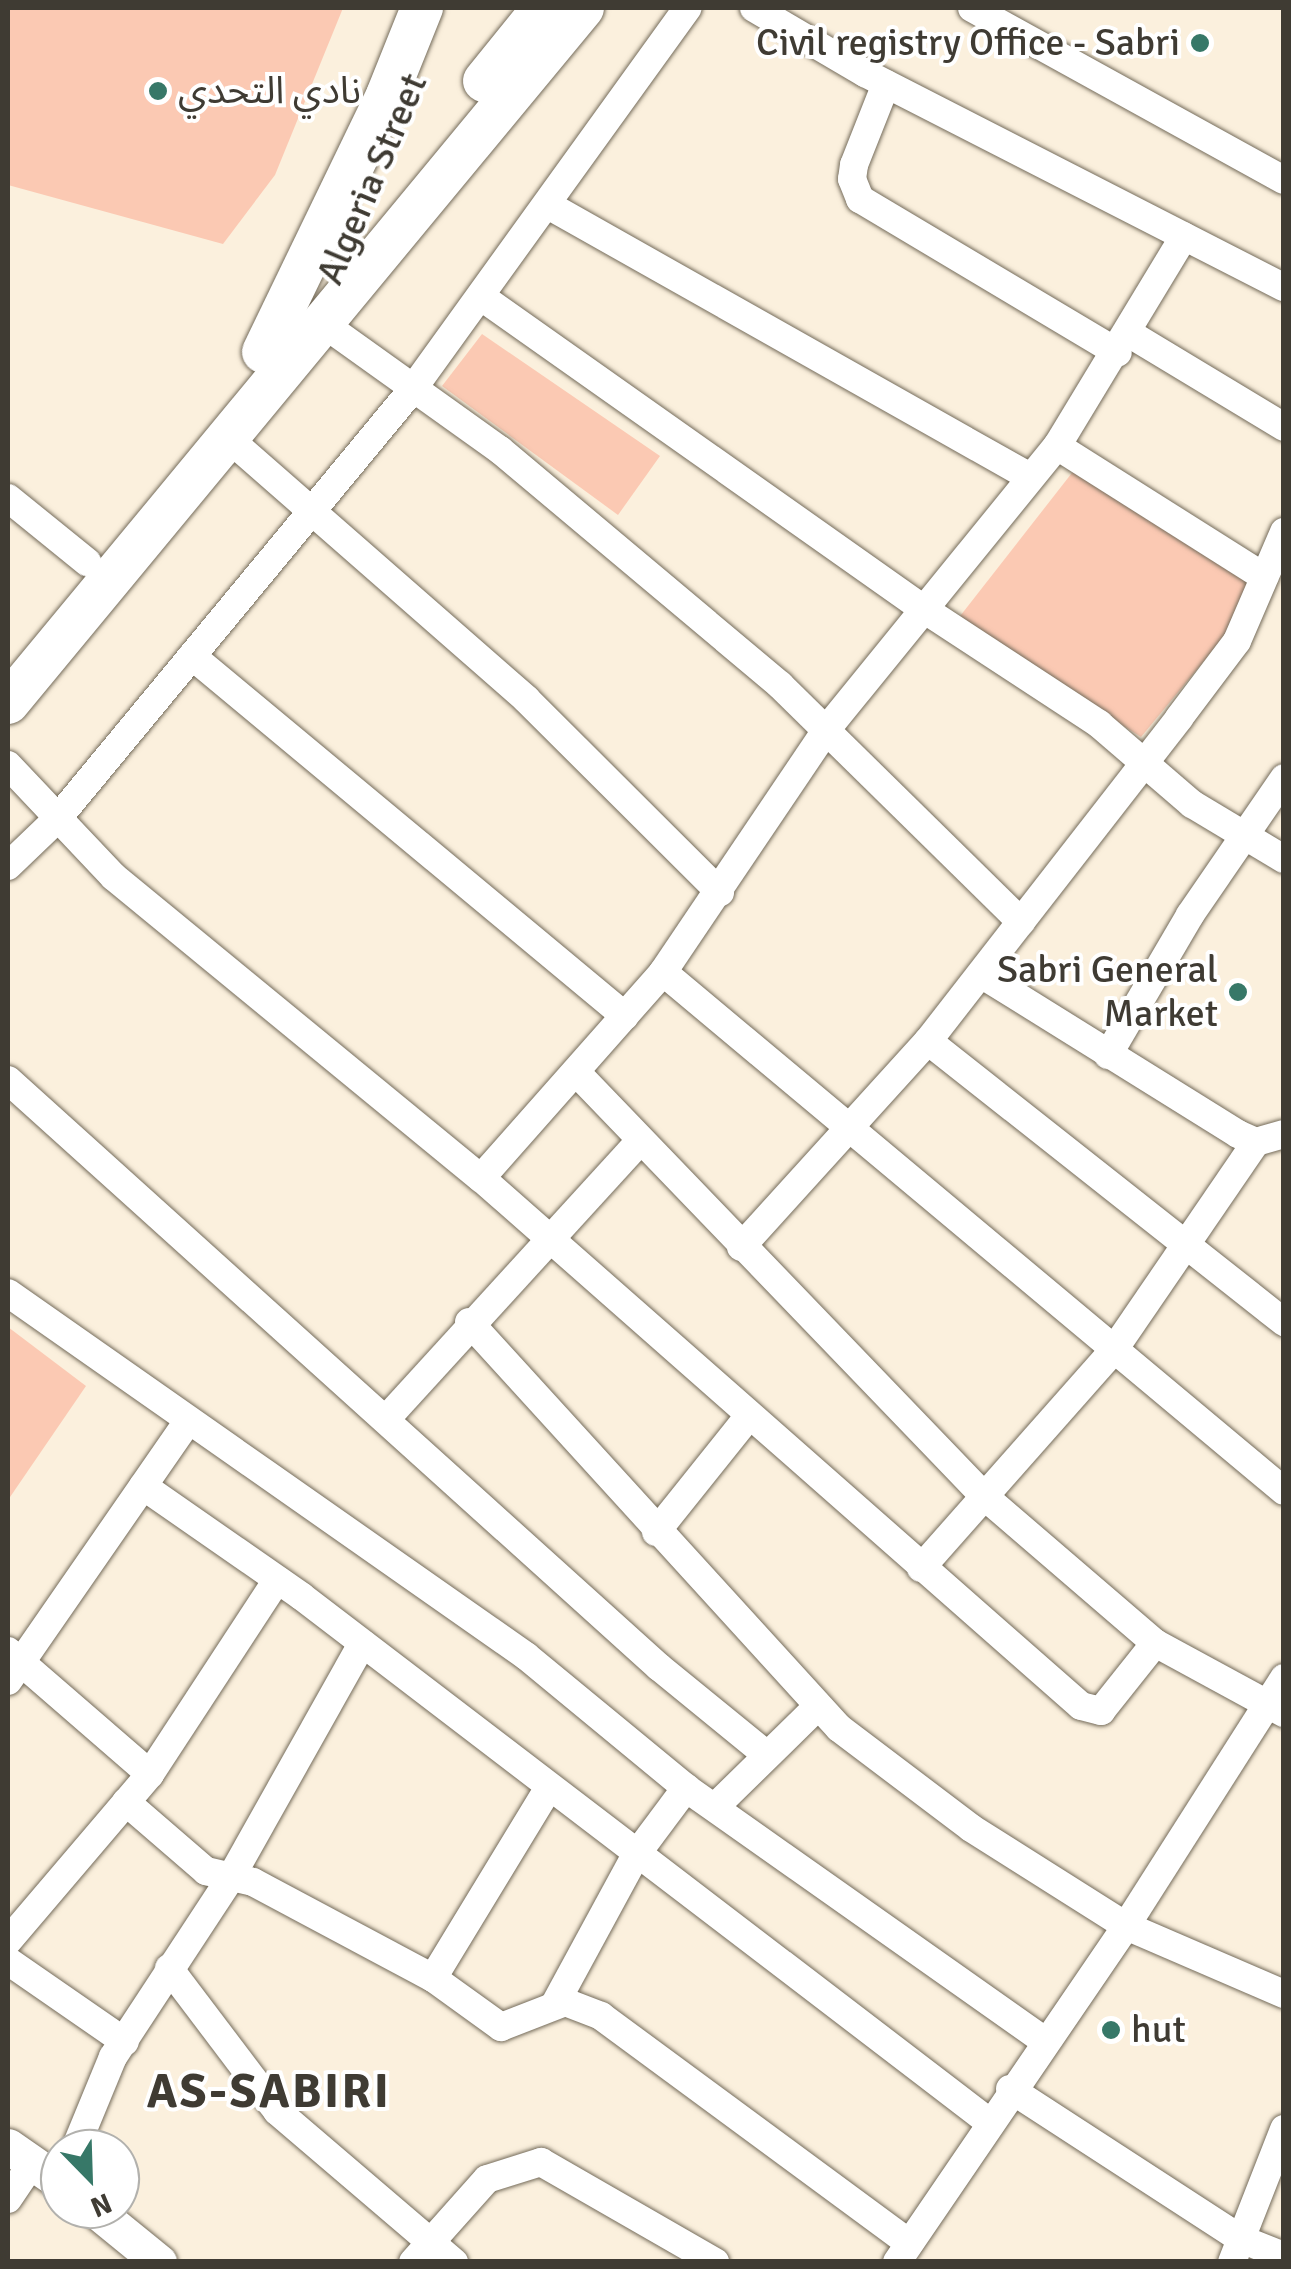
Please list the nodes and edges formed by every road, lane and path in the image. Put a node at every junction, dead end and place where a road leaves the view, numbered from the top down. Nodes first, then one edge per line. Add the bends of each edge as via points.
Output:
1 (422, 8) edge
2 (442, 8) edge
3 (543, 8) edge
4 (583, 8) edge
5 (688, 8) edge
6 (754, 8) edge
7 (972, 8) edge
8 (886, 84) junction
9 (1284, 180) edge
10 (548, 205) junction
11 (1184, 236) junction
12 (334, 269) junction
13 (1284, 287) edge
14 (483, 298) junction
15 (294, 341) junction
16 (1124, 344) junction
17 (412, 390) junction
18 (1284, 427) edge
19 (227, 437) junction
20 (1057, 446) junction
21 (1030, 477) junction
22 (8, 498) edge
23 (312, 512) junction
24 (1284, 532) edge
25 (87, 562) junction
26 (1264, 577) junction
27 (922, 608) junction
28 (192, 656) junction
29 (8, 657) edge
30 (8, 703) edge
31 (826, 730) junction
32 (1144, 760) junction
33 (8, 765) edge
34 (1284, 778) edge
35 (58, 818) junction
36 (1244, 837) junction
37 (10, 859) edge
38 (1284, 859) edge
39 (720, 892) junction
40 (1021, 922) junction
41 (663, 972) junction
42 (981, 974) junction
43 (625, 1016) junction
44 (928, 1041) junction
45 (1108, 1055) junction
46 (576, 1072) junction
47 (8, 1080) edge
48 (847, 1129) junction
49 (1270, 1138) edge
50 (640, 1141) junction
51 (481, 1178) junction
52 (550, 1237) junction
53 (1185, 1245) junction
54 (741, 1247) junction
55 (8, 1293) edge
56 (469, 1322) junction
57 (1284, 1322) edge
58 (1113, 1351) junction
59 (748, 1416) junction
60 (387, 1418) junction
61 (188, 1421) junction
62 (143, 1486) junction
63 (1284, 1491) edge
64 (984, 1496) junction
65 (656, 1532) junction
66 (921, 1568) junction
67 (277, 1580) junction
68 (1155, 1643) junction
69 (362, 1644) junction
70 (12, 1664) edge
71 (1284, 1678) edge
72 (816, 1708) junction
73 (1276, 1708) edge
74 (767, 1755) junction
75 (150, 1774) junction
76 (686, 1788) junction
77 (548, 1789) junction
78 (126, 1802) junction
79 (715, 1807) junction
80 (636, 1855) junction
81 (230, 1879) junction
82 (1126, 1926) junction
83 (8, 1941) edge
84 (8, 1961) edge
85 (168, 1968) junction
86 (433, 1978) junction
87 (1284, 1994) edge
88 (555, 2004) junction
89 (1044, 2041) junction
90 (125, 2042) junction
91 (1010, 2089) junction
92 (988, 2122) junction
93 (84, 2129) edge
94 (1284, 2129) edge
95 (33, 2164) edge
96 (8, 2200) edge
97 (119, 2229) edge
98 (421, 2250) edge
99 (1237, 2250) edge
100 (903, 2252) edge
101 (1284, 2256) edge
102 (159, 2262) edge
103 (454, 2262) edge
104 (715, 2262) edge

1 - 15 main road, Algeria Street
2 - 12 main road, Algeria Street
3 - 12 main road
4 - 15 main road
5 - 10 street
6 - 8 street
7 - 9 street
8 - 11 street
8 - 16 street via 854,165 860,199
10 - 14 street
10 - 21 street
11 - 13 street
11 - 16 street
12 - 15 main road
14 - 17 street
14 - 27 street
15 - 17 street
15 - 19 main road
15 - 25 main road
16 - 18 street
16 - 20 street
17 - 23 street
17 - 31 street via 500,450
19 - 23 street
19 - 30 main road
20 - 21 street
20 - 26 street
21 - 27 street
22 - 25 street
23 - 28 street
23 - 39 street via 526,699
24 - 26 street
25 - 29 main road
26 - 32 street via 1237,641
27 - 31 street
27 - 32 street
28 - 35 street
28 - 43 street
31 - 39 street
31 - 40 street
32 - 36 street via 1192,804
32 - 40 street
33 - 35 street
34 - 36 street
35 - 37 street
35 - 51 street via 114,878
36 - 38 street
36 - 45 street
39 - 41 street
40 - 42 street
41 - 43 street
41 - 48 street
42 - 44 street
42 - 45 street
43 - 46 street
44 - 48 street
44 - 53 street
45 - 49 street
46 - 50 street
46 - 51 street
47 - 60 street
48 - 54 street
48 - 58 street
49 - 53 street
50 - 52 street
50 - 54 street
51 - 52 street
52 - 56 street
52 - 59 street
53 - 57 street
53 - 58 street
54 - 64 street
55 - 61 street
56 - 60 street
56 - 65 street
58 - 63 street
58 - 64 street
59 - 65 street
59 - 66 street
60 - 74 street via 659,1667
61 - 62 street
61 - 76 street via 526,1656
62 - 67 street
62 - 70 street
64 - 66 street
64 - 68 street
65 - 72 street
66 - 68 street via 1093,1713
67 - 69 street
67 - 75 street
68 - 73 street
69 - 77 street
69 - 81 street
70 - 75 street
71 - 73 street
72 - 74 street
72 - 82 street via 910,1784
73 - 82 street
74 - 79 street
75 - 78 street
76 - 79 street
76 - 80 street
77 - 80 street
77 - 86 street
78 - 81 street via 206,1871
78 - 83 street
79 - 89 street
80 - 88 street
80 - 92 street
81 - 85 street
81 - 86 street via 254,1882
82 - 87 street
82 - 89 street
84 - 90 street
85 - 90 street
85 - 98 street via 277,2111
86 - 88 street via 501,2027
88 - 100 street via 581,2005 601,2016
89 - 91 street
90 - 93 street
91 - 92 street
91 - 99 street
92 - 100 street
94 - 99 street
95 - 96 street
97 - 102 street
98 - 103 street
98 - 104 street via 487,2179 541,2162
99 - 101 street

